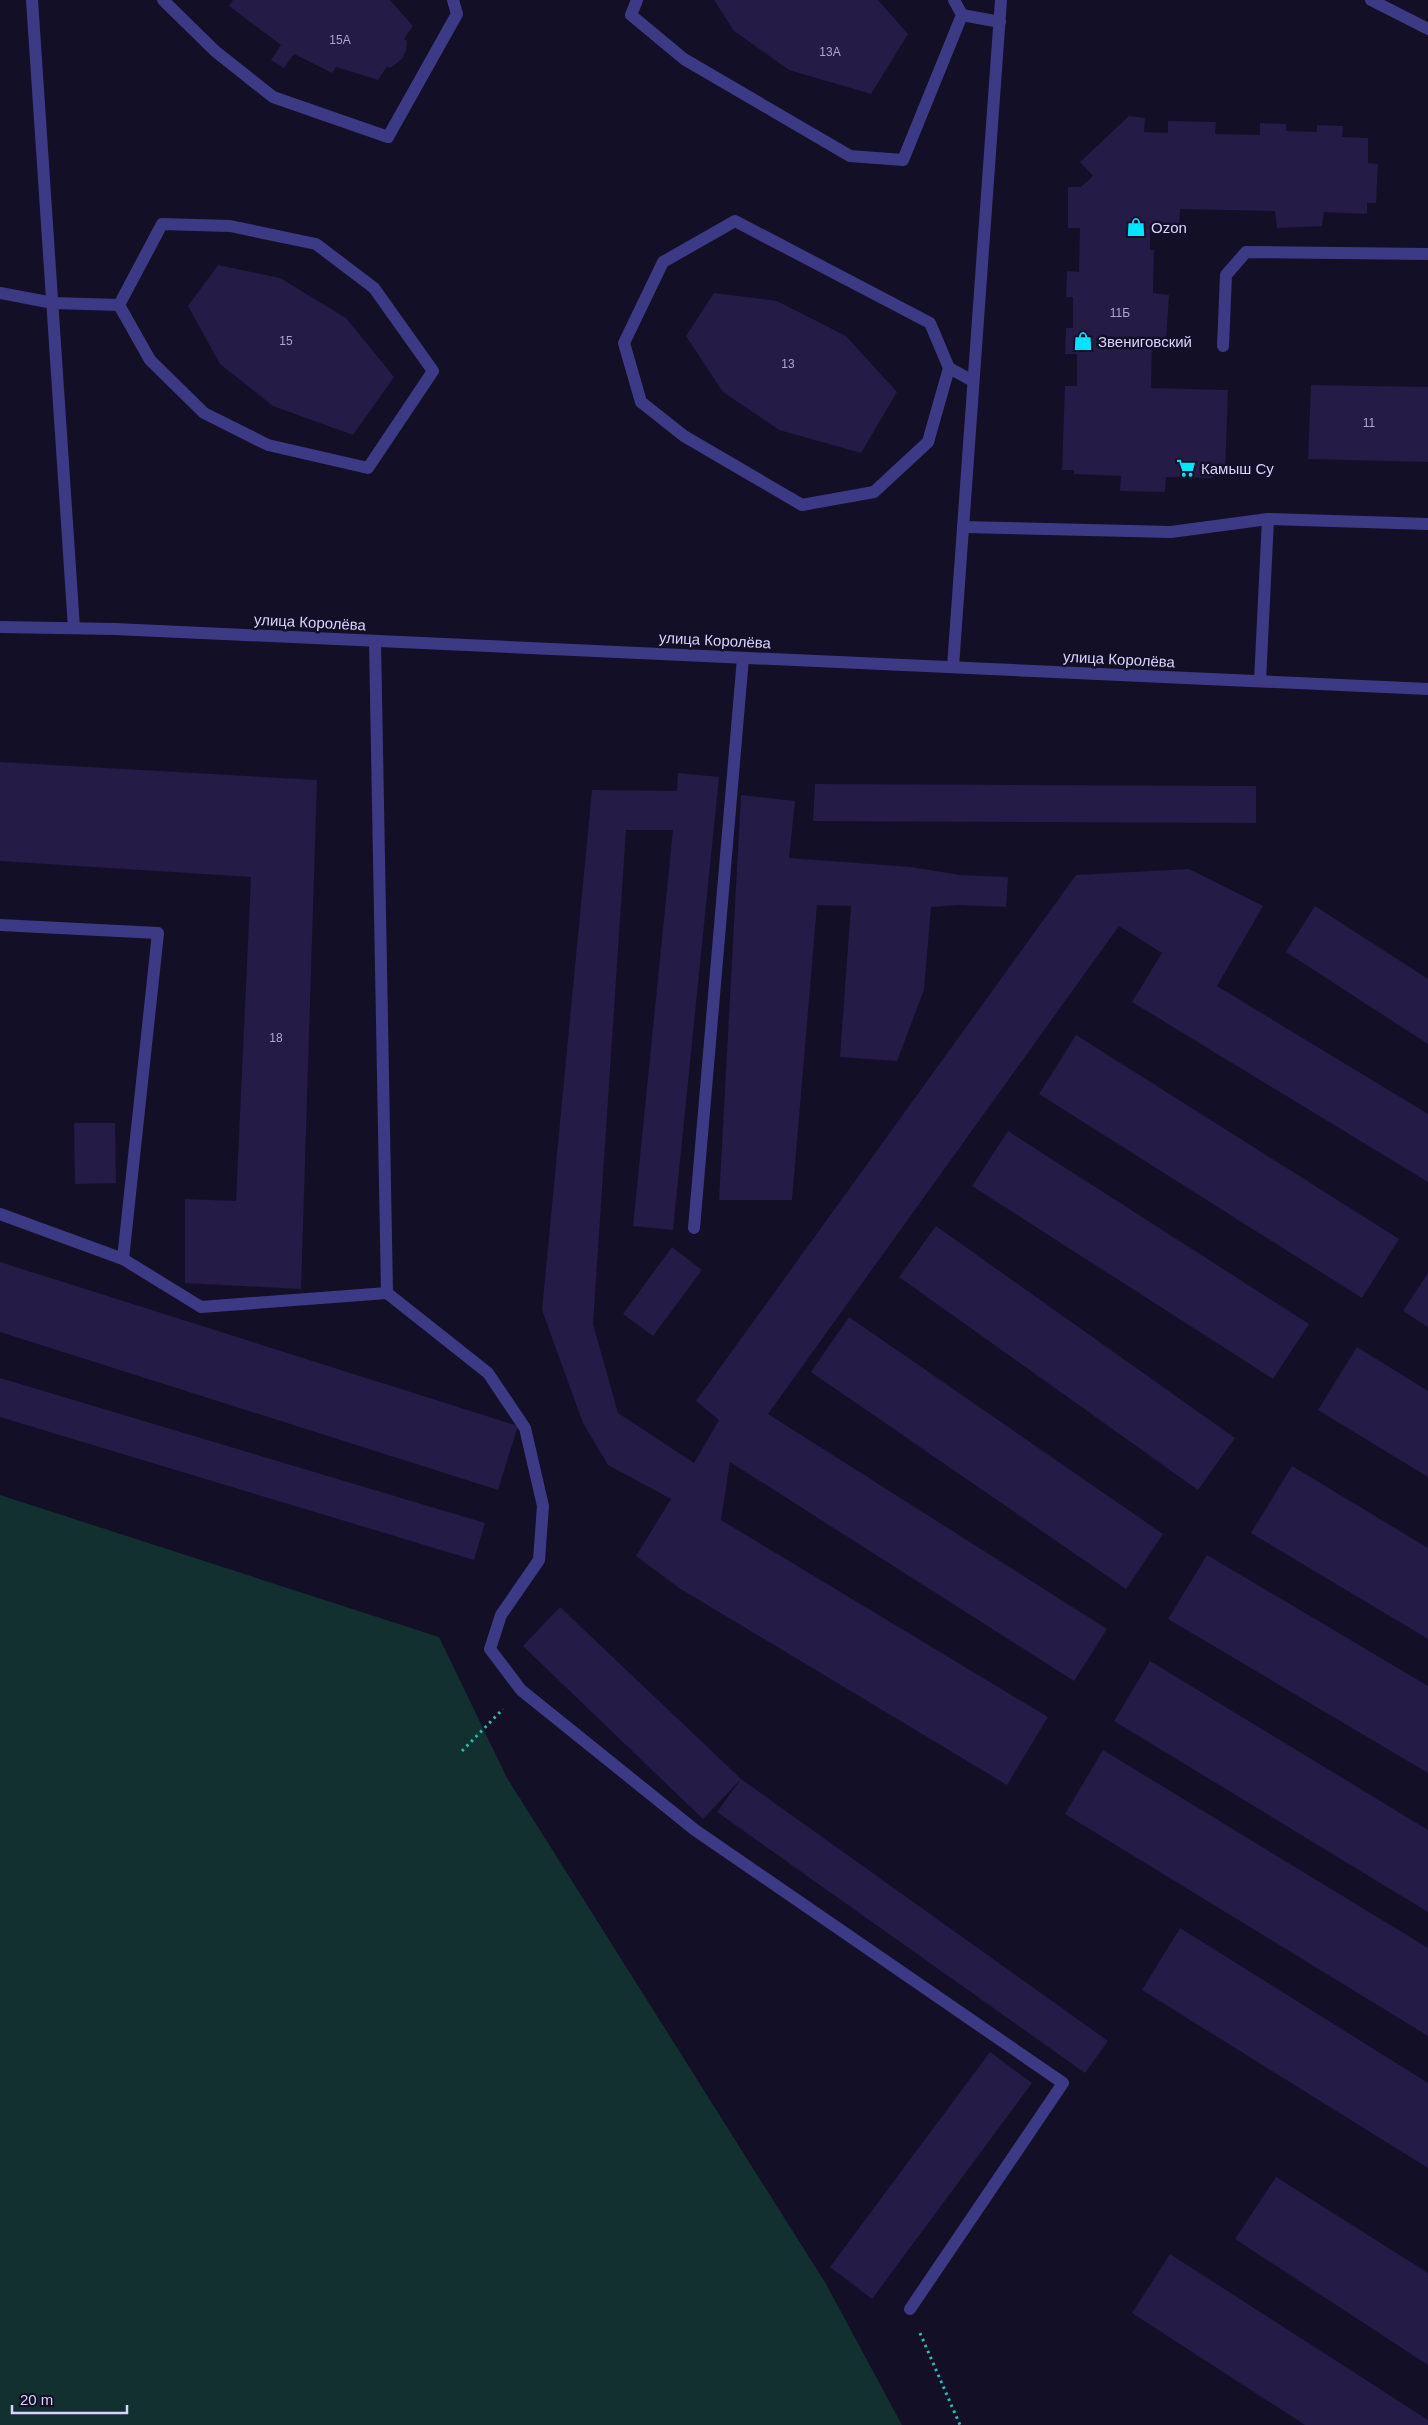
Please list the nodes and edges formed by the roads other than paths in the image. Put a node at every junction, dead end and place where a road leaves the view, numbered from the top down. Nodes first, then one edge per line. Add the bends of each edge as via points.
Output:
1 (32, 0) edge
2 (163, 0) edge
3 (453, 0) edge
4 (637, 0) edge
5 (954, 0) edge
6 (1001, 0) edge
7 (1371, 0) edge
8 (962, 15) junction
9 (1000, 22) junction
10 (1428, 29) edge
11 (1428, 254) edge
12 (0, 292) edge
13 (53, 303) junction
14 (120, 305) junction
15 (1223, 346) dead end
16 (949, 368) junction
17 (973, 381) junction
18 (1268, 519) junction
19 (1428, 524) edge
20 (963, 527) junction
21 (0, 627) edge
22 (74, 628) junction
23 (375, 641) junction
24 (743, 658) junction
25 (953, 667) junction
26 (1260, 681) junction
27 (1428, 689) edge
28 (0, 925) edge
29 (0, 1214) edge
30 (694, 1228) dead end
31 (123, 1259) junction
32 (387, 1293) junction
33 (910, 2309) road end

1 - 13 street
2 - 3 street via 215,51 273,97 388,137 457,14
4 - 8 street via 631,15 684,59 850,156 903,160
5 - 8 street
6 - 9 street
7 - 10 street
8 - 9 street
9 - 17 street
11 - 15 street via 1246,252 1226,276
12 - 13 street
13 - 14 street
13 - 22 street
14 - 14 street via 162,224 230,226 316,244 374,288 433,371 368,468 268,445 204,413 150,360
16 - 16 street via 930,323 734,221 663,262 624,343 641,402 684,436 802,505 874,492 881,486 928,442
16 - 17 street
17 - 20 street
18 - 19 street
18 - 20 street via 1171,532
18 - 26 street
20 - 25 street
21 - 22 street, улица Королёва
22 - 23 street, улица Королёва
23 - 24 street, улица Королёва
23 - 32 street
24 - 25 street, улица Королёва
24 - 30 street
25 - 26 street, улица Королёва
26 - 27 street, улица Королёва
28 - 31 street via 158,933
29 - 31 street
31 - 32 street via 201,1307
32 - 33 street via 488,1373 525,1428 543,1506 539,1560 501,1615 490,1649 520,1690 695,1830 1063,2083

